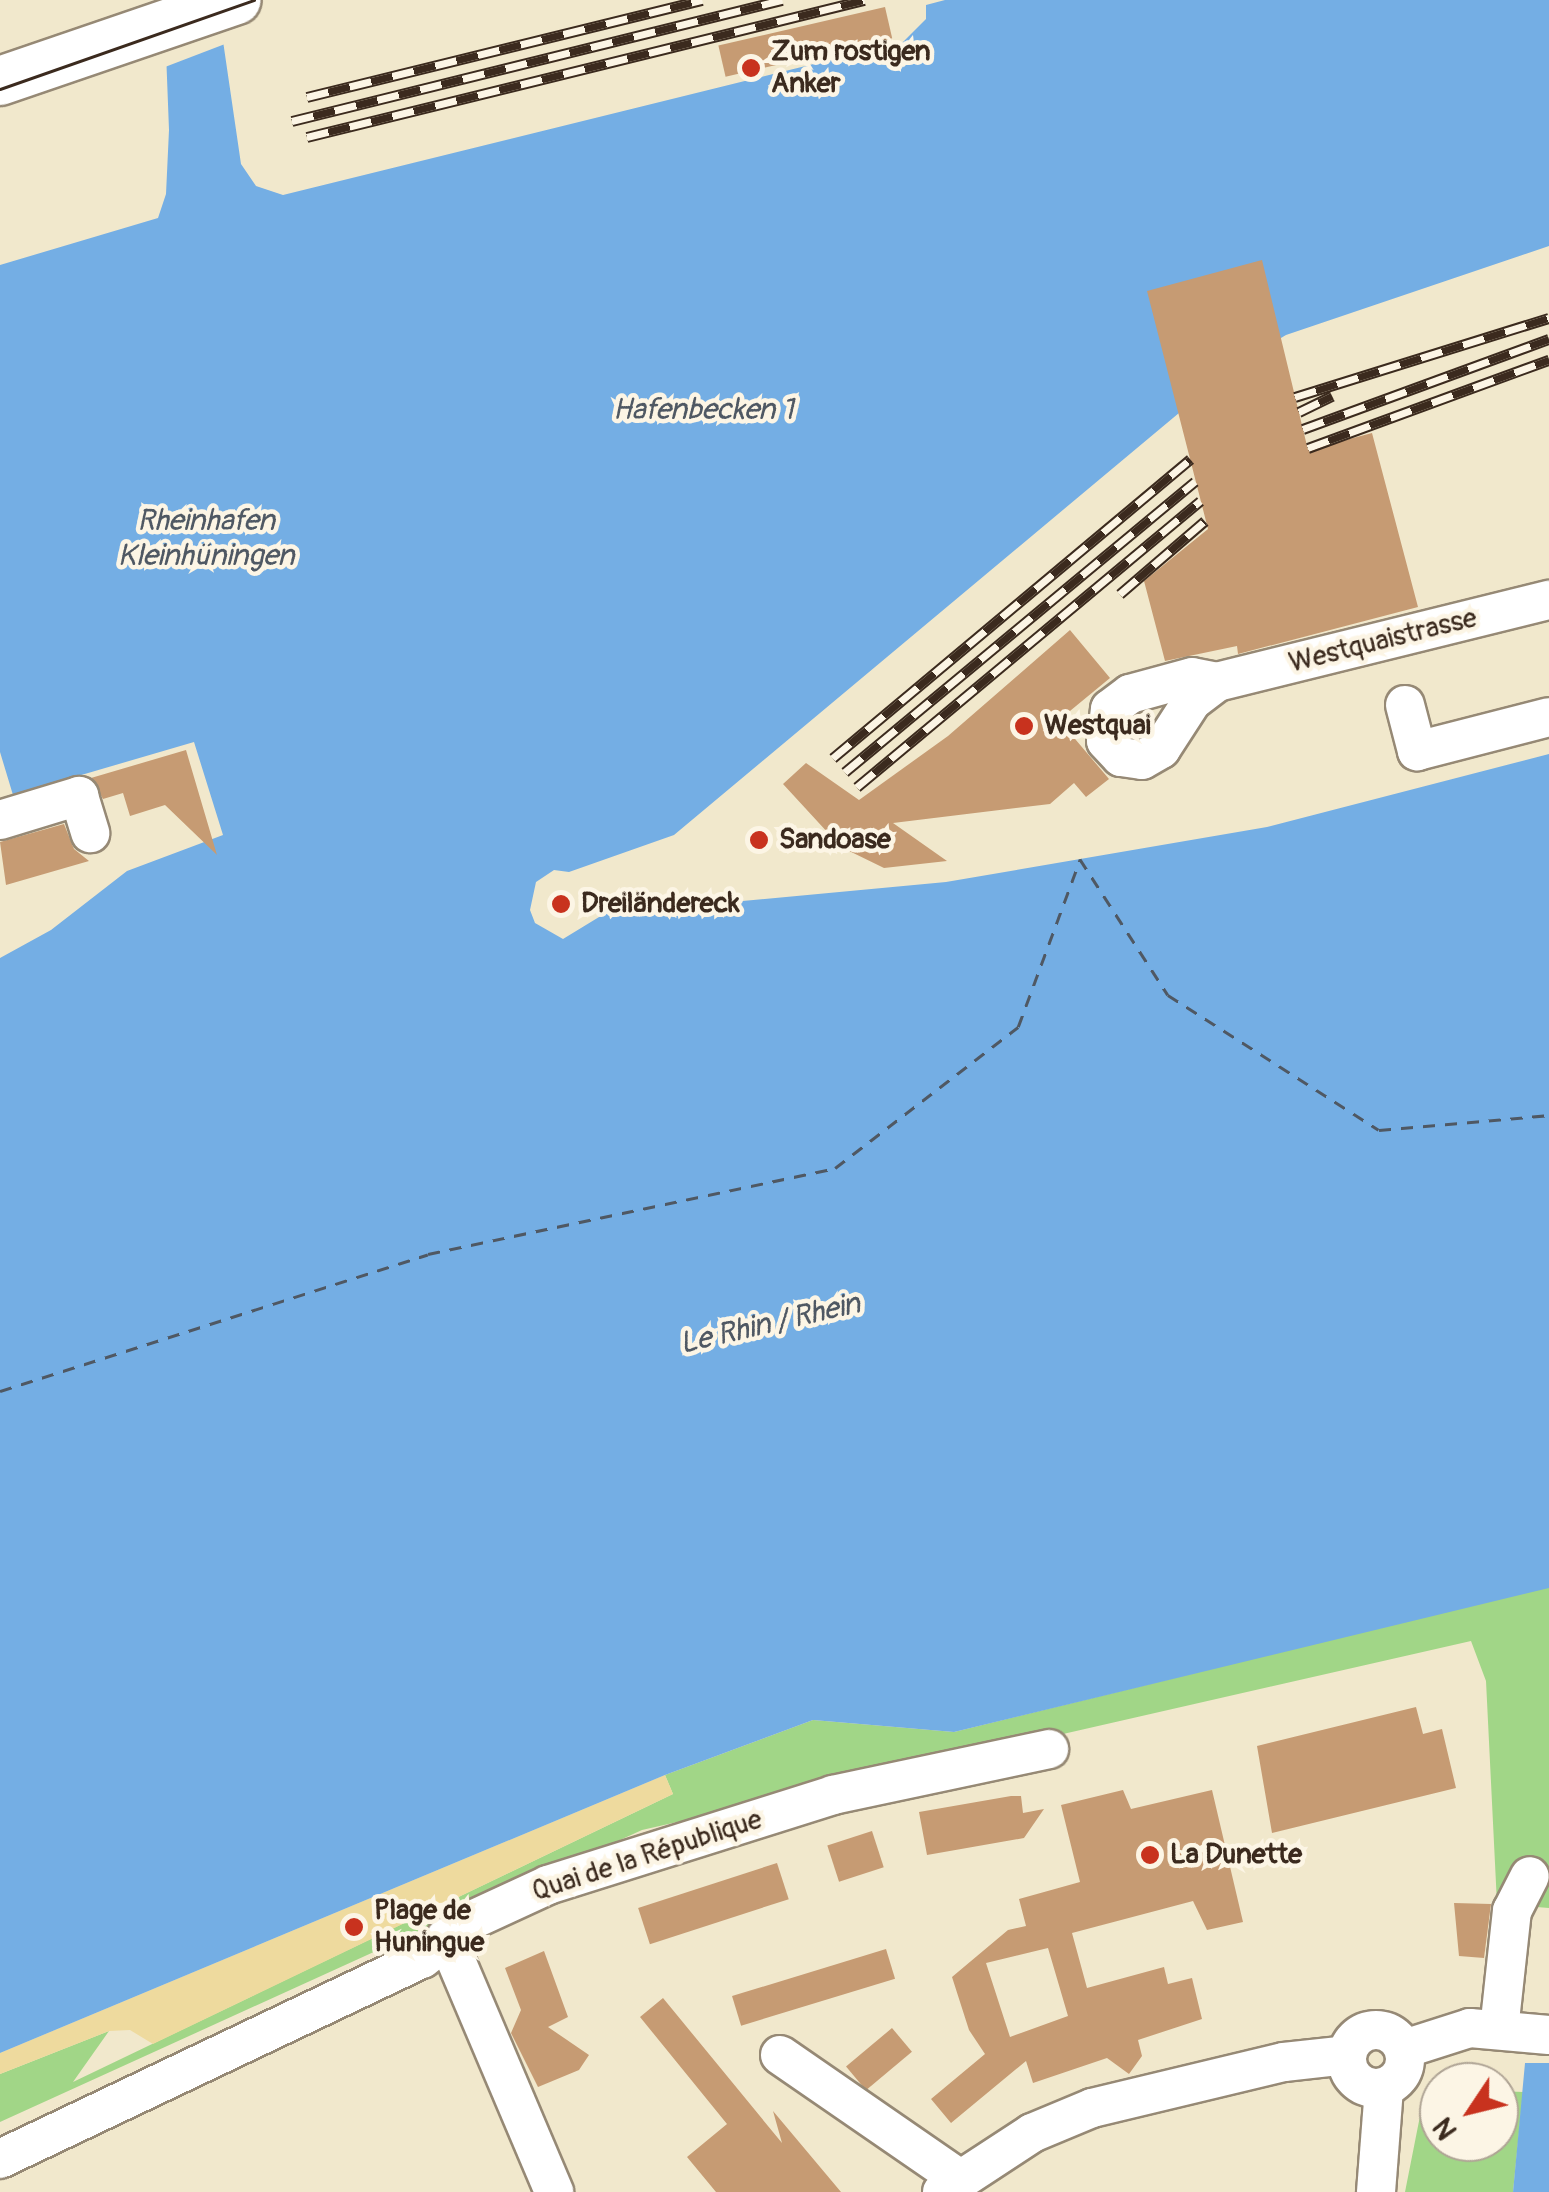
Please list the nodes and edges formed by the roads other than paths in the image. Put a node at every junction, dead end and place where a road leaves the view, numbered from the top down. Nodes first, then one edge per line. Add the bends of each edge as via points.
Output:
1 (236, 0) edge
2 (13, 71) edge
3 (1549, 600) edge
4 (1217, 682) dead end
5 (1405, 704) dead end
6 (1549, 717) edge
7 (0, 820) edge
8 (90, 833) dead end
9 (1049, 1750) dead end
10 (1530, 1876) dead end
11 (446, 1937) junction
12 (1524, 2033) edge
13 (1404, 2049) junction
14 (780, 2055) dead end
15 (1347, 2055) junction
16 (1384, 2088) junction
17 (0, 2159) edge
18 (950, 2185) edge
19 (554, 2192) edge
20 (1376, 2192) edge

1 - 2 main road
3 - 4 street, Westquaistrasse
5 - 6 street via 1417,750
7 - 8 street via 79,796
9 - 11 street, Quai de la République via 878,1784 701,1835 548,1885
10 - 12 street via 1512,1910
11 - 17 street, Quai de la République via 422,1959
11 - 19 street
12 - 13 street via 1470,2028
13 - 15 street via 1383,2029 1366,2031
13 - 16 street via 1405,2067
14 - 18 street
15 - 16 street via 1356,2081
15 - 18 street via 1284,2062 1092,2108 1032,2134
16 - 20 street

